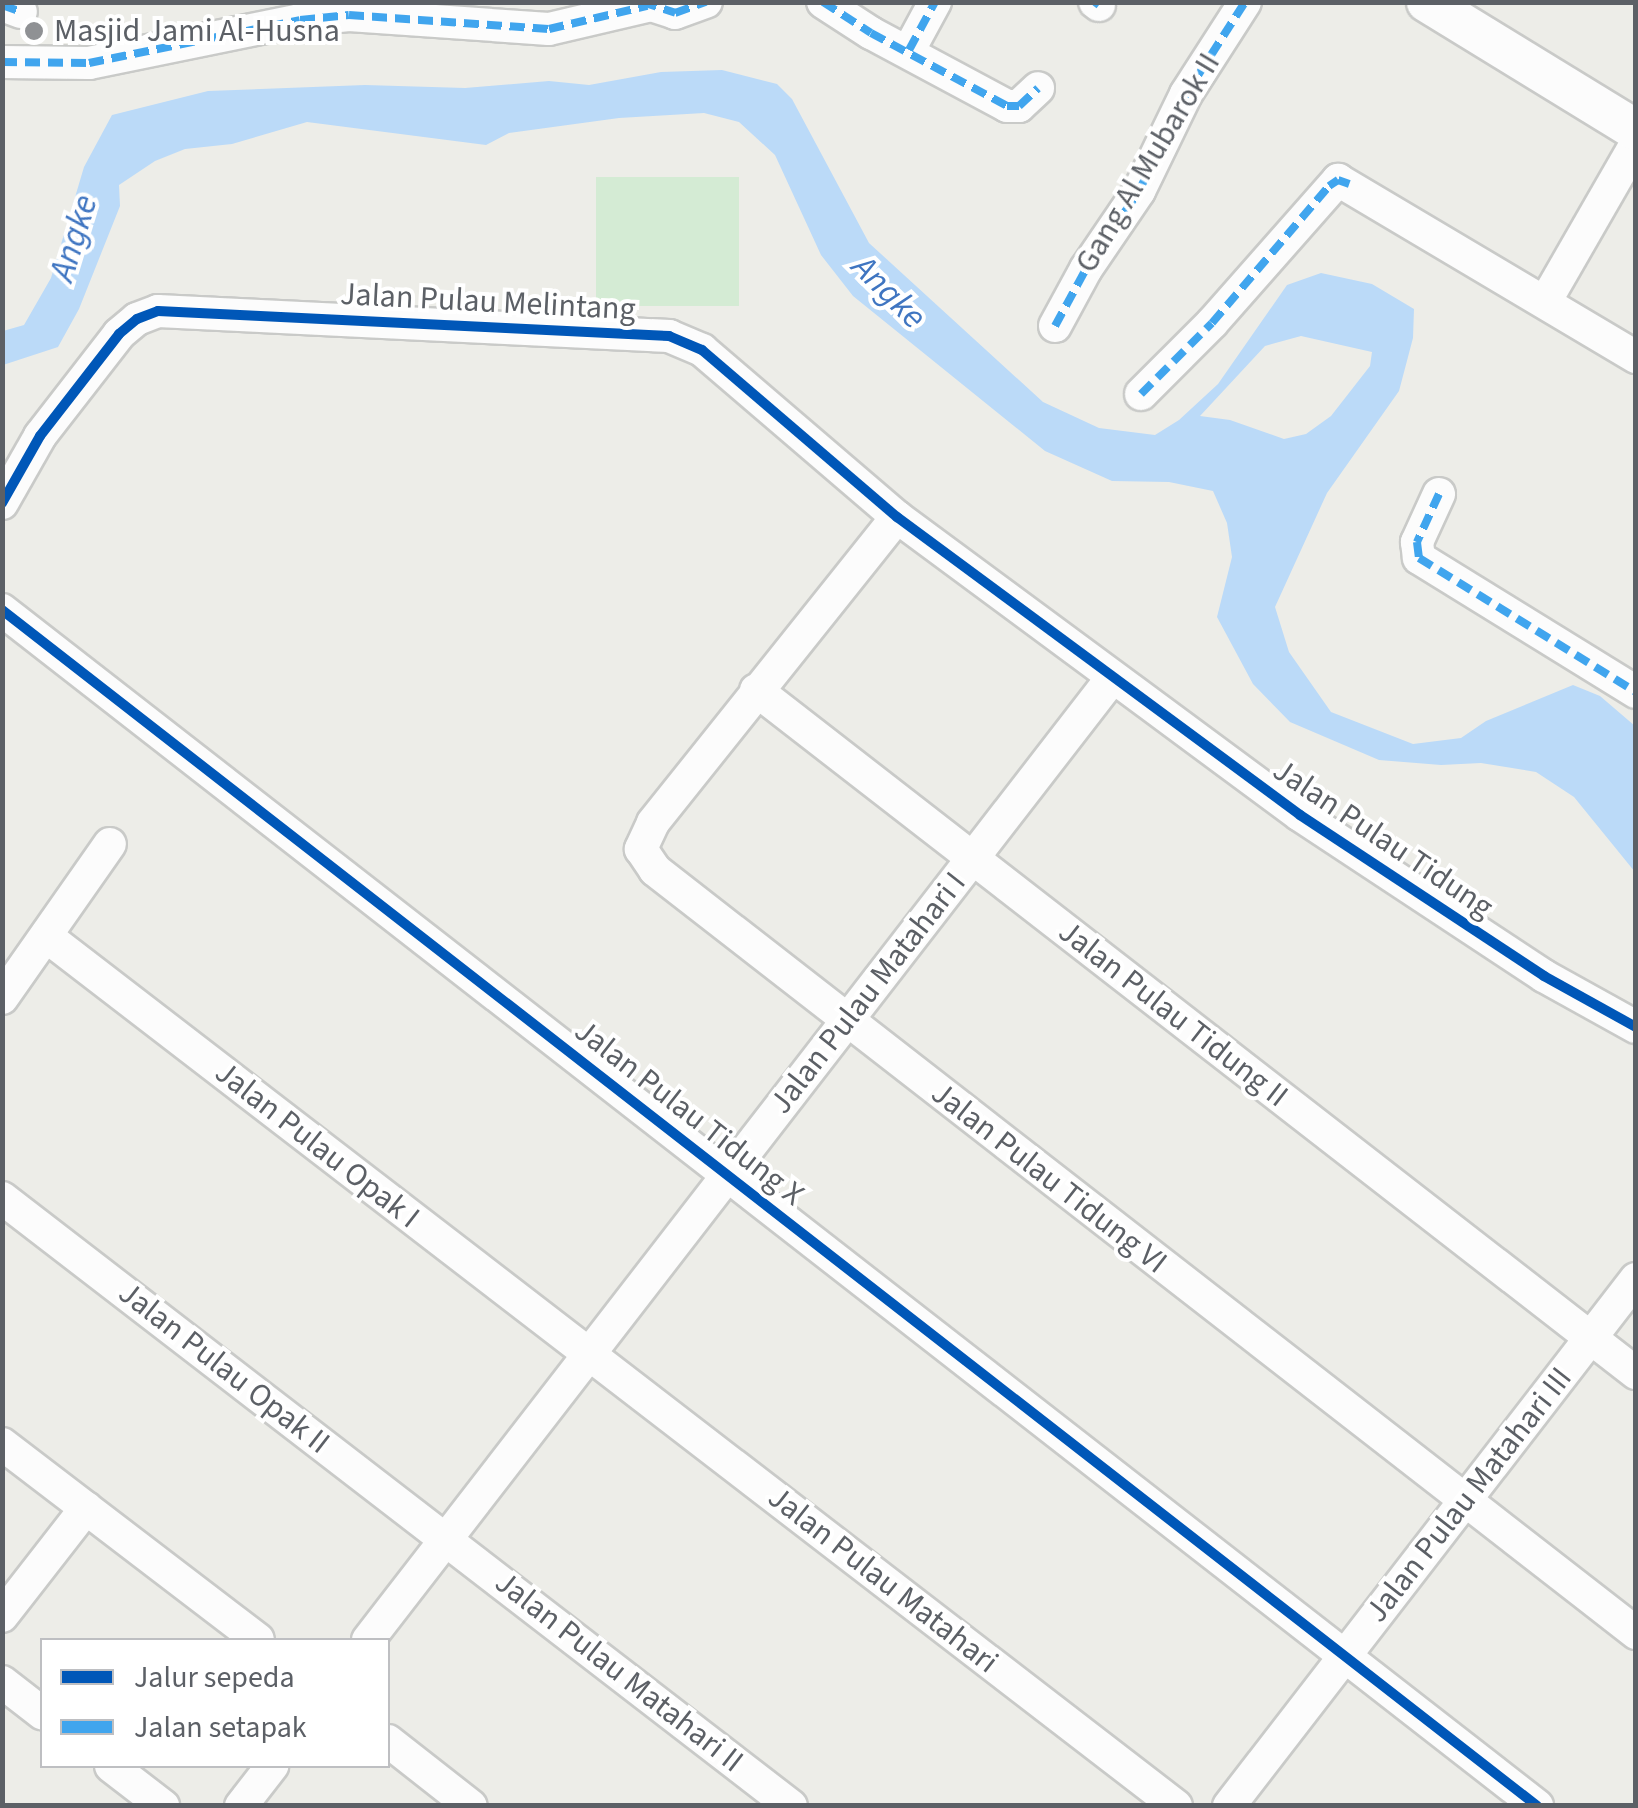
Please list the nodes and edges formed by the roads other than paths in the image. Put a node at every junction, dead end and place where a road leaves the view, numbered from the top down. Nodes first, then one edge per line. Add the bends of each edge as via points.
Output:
1 (706, 2) edge
2 (823, 2) edge
3 (935, 2) edge
4 (1245, 2) edge
5 (1428, 2) edge
6 (644, 4) edge
7 (909, 50) junction
8 (2, 62) edge
9 (1038, 88) dead end
10 (1636, 130) edge
11 (1636, 144) edge
12 (1546, 302) junction
13 (1055, 326) dead end
14 (1636, 357) edge
15 (1141, 394) dead end
16 (40, 436) junction
17 (2, 454) edge
18 (1439, 494) dead end
19 (3, 496) edge
20 (897, 517) junction
21 (2, 610) edge
22 (1112, 678) junction
23 (756, 690) junction
24 (1636, 692) edge
25 (110, 844) dead end
26 (972, 858) junction
27 (46, 936) junction
28 (2, 998) edge
29 (847, 1020) junction
30 (1636, 1026) edge
31 (728, 1176) junction
32 (2, 1198) edge
33 (1636, 1279) edge
34 (1590, 1338) junction
35 (589, 1355) junction
36 (1636, 1373) edge
37 (2, 1444) edge
38 (1464, 1501) junction
39 (86, 1508) junction
40 (446, 1540) junction
41 (2, 1616) edge
42 (1636, 1632) edge
43 (255, 1638) edge
44 (370, 1638) edge
45 (1344, 1657) junction
46 (2, 1682) edge
47 (40, 1711) edge
48 (390, 1743) edge
49 (114, 1768) edge
50 (270, 1768) edge
51 (163, 1806) edge
52 (241, 1806) edge
53 (471, 1806) edge
54 (791, 1806) edge
55 (1176, 1806) edge
56 (1229, 1806) edge
57 (1537, 1806) edge

1 - 6 street via 675,13
2 - 7 street
3 - 7 street
4 - 13 street, Gang Al Mubarok II
5 - 10 street
6 - 8 street via 549,29 350,15 89,63
7 - 9 street via 1014,108
11 - 12 street
12 - 14 street
12 - 15 street via 1338,180
16 - 17 street
16 - 19 street, Jalan Pulau Melintang
16 - 20 street, Jalan Pulau Melintang via 119,334 158,311 669,336 702,350
18 - 24 street via 1417,542 1419,558
20 - 22 street, Jalan Pulau Melintang
20 - 23 street
21 - 31 street, Jalan Pulau Tidung X
22 - 26 street, Jalan Pulau Matahari I
22 - 30 street, Jalan Pulau Tidung via 1463,924
23 - 26 street, Jalan Pulau Tidung II
23 - 29 street, Jalan Pulau Tidung VI via 640,849 655,870
25 - 27 street
26 - 29 street, Jalan Pulau Matahari I
26 - 34 street, Jalan Pulau Tidung II
27 - 28 street
27 - 35 street, Jalan Pulau Opak I
29 - 31 street, Jalan Pulau Matahari I
29 - 38 street, Jalan Pulau Tidung VI
31 - 35 street, Jalan Pulau Matahari I
31 - 45 street, Jalan Pulau Tidung X
32 - 40 street, Jalan Pulau Opak II
33 - 34 street, Jalan Pulau Matahari III
34 - 36 street, Jalan Pulau Tidung II
34 - 38 street, Jalan Pulau Matahari III
35 - 40 street, Jalan Pulau Matahari I
35 - 55 street, Jalan Pulau Matahari
37 - 39 street
38 - 42 street, Jalan Pulau Tidung VI
38 - 45 street, Jalan Pulau Matahari III
39 - 41 street
39 - 43 street
40 - 44 street, Jalan Pulau Matahari I
40 - 54 street, Jalan Pulau Matahari II
45 - 56 street, Jalan Pulau Matahari III
45 - 57 street, Jalan Pulau Tidung X
46 - 47 street
48 - 53 street
49 - 51 street
50 - 52 street

